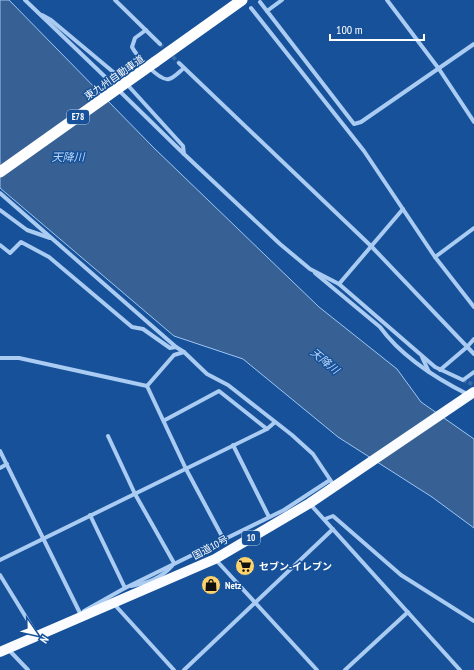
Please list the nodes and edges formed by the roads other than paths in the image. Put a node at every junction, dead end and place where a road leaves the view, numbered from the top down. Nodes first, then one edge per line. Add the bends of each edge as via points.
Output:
1 (25, 0) edge
2 (115, 0) edge
3 (242, 0) edge
4 (282, 0) edge
5 (387, 0) edge
6 (267, 11) junction
7 (37, 12) junction
8 (146, 30) junction
9 (160, 44) tunnel mouth
10 (474, 44) edge
11 (179, 63) tunnel mouth
12 (184, 68) junction
13 (439, 69) junction
14 (474, 122) edge
15 (184, 154) junction
16 (0, 172) edge
17 (0, 193) edge
18 (0, 210) edge
19 (403, 210) junction
20 (474, 228) edge
21 (54, 240) junction
22 (0, 245) edge
23 (372, 246) junction
24 (435, 256) junction
25 (310, 269) junction
26 (339, 284) junction
27 (474, 307) edge
28 (474, 339) edge
29 (176, 347) junction
30 (467, 347) junction
31 (184, 352) junction
32 (421, 354) junction
33 (474, 354) edge
34 (0, 358) edge
35 (440, 370) junction
36 (430, 372) junction
37 (474, 372) edge
38 (147, 386) junction
39 (472, 393) edge
40 (165, 420) junction
41 (274, 423) junction
42 (267, 429) junction
43 (108, 436) dead end
44 (233, 445) junction
45 (0, 451) edge
46 (7, 464) junction
47 (0, 468) edge
48 (186, 469) junction
49 (336, 483) junction
50 (135, 494) junction
51 (310, 503) junction
52 (90, 515) junction
53 (270, 518) junction
54 (324, 520) junction
55 (333, 530) junction
56 (42, 539) junction
57 (224, 540) junction
58 (215, 559) junction
59 (0, 560) edge
60 (174, 563) junction
61 (0, 575) edge
62 (154, 583) junction
63 (125, 588) junction
64 (256, 602) junction
65 (113, 603) junction
66 (408, 612) junction
67 (80, 613) junction
68 (474, 621) edge
69 (35, 632) junction
70 (2, 650) edge
71 (28, 670) edge
72 (174, 670) edge
73 (184, 670) edge
74 (317, 670) edge
75 (345, 670) edge
76 (460, 670) edge

1 - 7 street
2 - 8 street
3 - 16 highway, 東九州自動車道 / E78, bridge
4 - 6 street
5 - 13 street
6 - 13 street via 354,124 361,122
6 - 19 street via 261,3 252,9 364,151
7 - 15 street
7 - 15 street via 51,20 124,81 183,146
8 - 9 street
8 - 12 street via 135,38 132,46 147,65 166,80
10 - 13 street
11 - 12 street
12 - 23 street
13 - 14 street
15 - 25 street
17 - 21 street
18 - 21 street via 27,230
19 - 23 street
19 - 24 street
20 - 24 street
21 - 29 street
22 - 29 street via 10,253 21,242 49,257 132,327 143,329 170,348
23 - 26 street
23 - 30 street
24 - 27 street
25 - 26 street
25 - 36 street
26 - 32 street
28 - 30 street
29 - 31 street
30 - 33 street
30 - 35 street
31 - 38 street via 174,355
31 - 41 street via 207,374 228,385
32 - 35 street
32 - 36 street
34 - 38 street via 19,358
35 - 37 street via 463,380
36 - 39 street
38 - 40 street
39 - 49 highway, 国道10号 / 10
40 - 42 street via 219,391
40 - 48 street
41 - 42 street
41 - 49 street via 313,454
42 - 44 street
43 - 50 street
44 - 48 street
44 - 53 street
45 - 46 street
46 - 47 street
46 - 56 street
48 - 50 street
48 - 57 street
49 - 51 highway, 国道10号 / 10
49 - 53 street
50 - 52 street
50 - 60 street
51 - 54 street
51 - 58 highway, 国道10号 / 10
52 - 56 street
52 - 63 street
53 - 57 street
54 - 55 street
54 - 68 street via 333,516 401,575
55 - 64 street
55 - 66 street
56 - 59 street
56 - 67 street
57 - 60 street
58 - 62 highway, 国道10号 / 10
58 - 64 street
60 - 62 street
60 - 63 street
61 - 69 street
62 - 63 street
62 - 65 highway, 国道10号 / 10
63 - 67 street
64 - 73 street
64 - 74 street
65 - 70 highway, 国道10号 / 10
65 - 72 street
66 - 75 street
66 - 76 street
67 - 69 street
69 - 70 street
70 - 71 street

